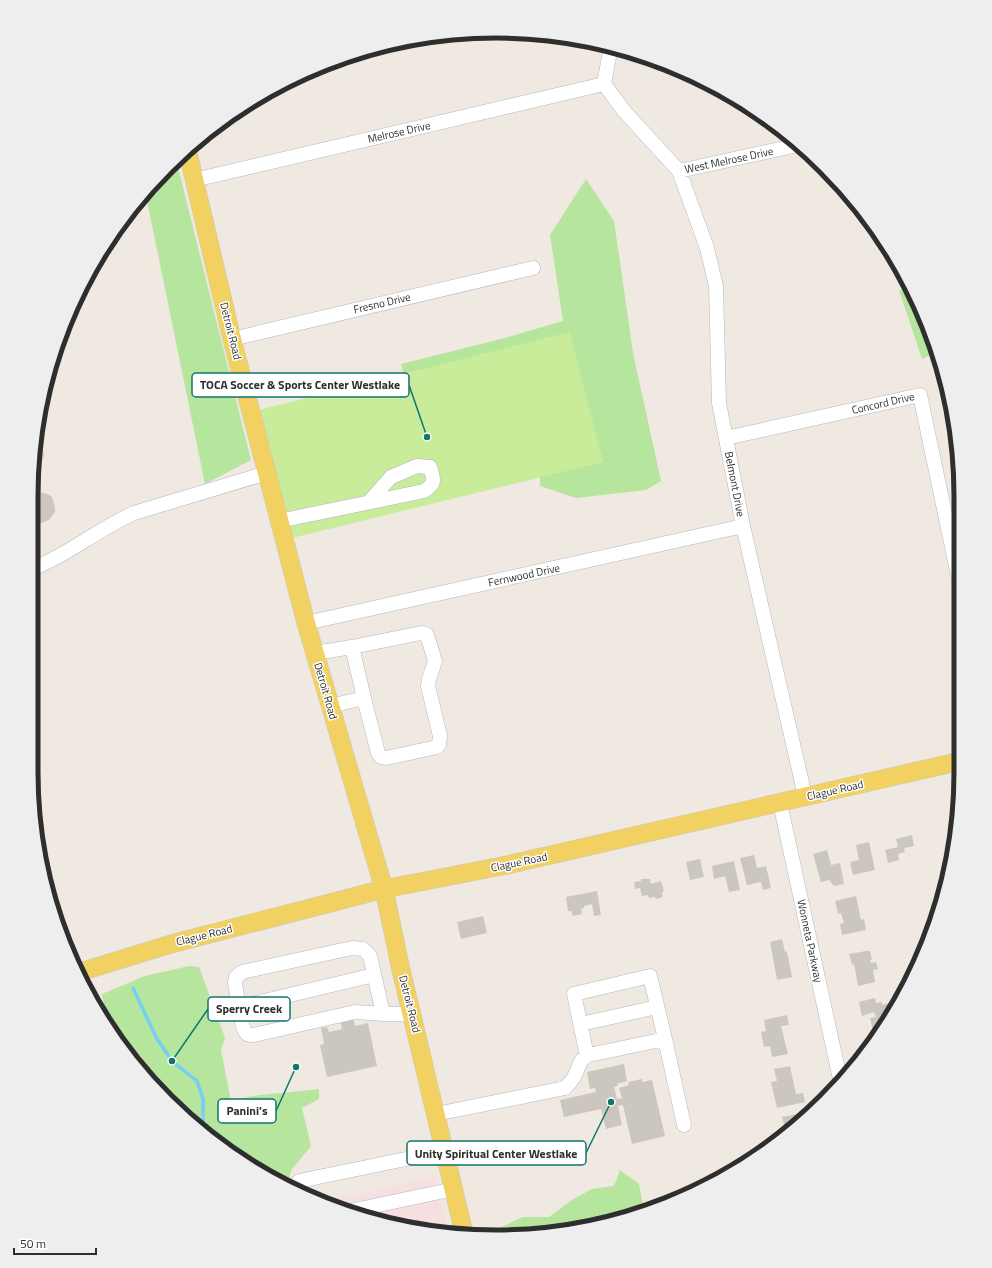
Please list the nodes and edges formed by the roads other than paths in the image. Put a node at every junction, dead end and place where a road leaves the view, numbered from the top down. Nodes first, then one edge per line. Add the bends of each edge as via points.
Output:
1 (610, 53) edge
2 (604, 84) junction
3 (791, 146) edge
4 (189, 157) edge
5 (679, 171) junction
6 (194, 180) junction
7 (533, 268) dead end
8 (232, 339) junction
9 (726, 438) junction
10 (267, 473) junction
11 (369, 502) dead end
12 (279, 521) junction
13 (743, 526) junction
14 (954, 556) edge
15 (38, 566) edge
16 (306, 623) junction
17 (352, 647) junction
18 (315, 653) junction
19 (364, 698) junction
20 (330, 706) junction
21 (954, 763) edge
22 (805, 796) junction
23 (780, 803) junction
24 (384, 890) junction
25 (83, 971) edge
26 (374, 975) junction
27 (239, 1006) junction
28 (657, 1007) junction
29 (383, 1014) junction
30 (413, 1014) junction
31 (581, 1024) junction
32 (664, 1039) junction
33 (588, 1056) junction
34 (839, 1075) edge
35 (436, 1114) junction
36 (684, 1125) dead end
37 (445, 1151) junction
38 (299, 1182) dead end
39 (454, 1189) junction
40 (359, 1209) edge
41 (463, 1229) edge

1 - 2 street
2 - 5 street, West Melrose Drive via 624,111
2 - 6 street, Melrose Drive
3 - 5 street, West Melrose Drive
4 - 6 main road, Detroit Road
5 - 9 street, Belmont Drive via 707,248 716,286 719,402
6 - 8 main road, Detroit Road
7 - 8 street, Fresno Drive
8 - 10 main road, Detroit Road
9 - 13 street, Belmont Drive
9 - 14 street, Concord Drive via 920,395
10 - 12 main road, Detroit Road
10 - 15 street via 134,513 115,521
11 - 12 street
12 - 16 main road, Detroit Road
13 - 16 street, Fernwood Drive
13 - 22 street, Belmont Drive
16 - 18 main road, Detroit Road
17 - 18 street
17 - 19 street
17 - 19 street via 421,633 427,635 435,661 428,686 440,736 439,745 386,758 381,756 378,753
18 - 20 main road, Detroit Road
19 - 20 street
20 - 24 main road, Detroit Road
21 - 22 main road, Clague Road
22 - 23 main road, Clague Road
23 - 24 main road, Clague Road
23 - 34 street, Wonneta Parkway
24 - 25 main road, Clague Road via 171,944
24 - 30 main road, Detroit Road
26 - 27 street
26 - 27 street via 370,956 363,949 352,948 319,954 242,972 236,977 235,983
26 - 29 street
27 - 29 street via 242,1023 248,1035 355,1012
28 - 31 street
28 - 31 street via 650,976 574,994
28 - 32 street
29 - 30 street
30 - 35 main road, Detroit Road
31 - 33 street
32 - 33 street
32 - 36 street
33 - 35 street via 580,1062 573,1079 565,1088
35 - 37 main road, Detroit Road
37 - 38 street
37 - 39 main road, Detroit Road
39 - 40 street
39 - 41 main road, Detroit Road

